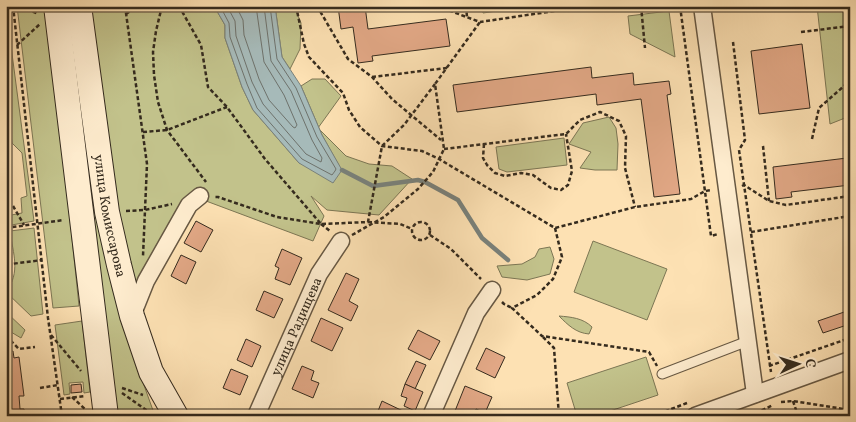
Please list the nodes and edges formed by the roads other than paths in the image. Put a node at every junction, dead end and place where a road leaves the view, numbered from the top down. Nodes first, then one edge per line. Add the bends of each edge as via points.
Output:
1 (79, 6) edge
2 (702, 6) edge
3 (47, 10) edge
4 (206, 189) road end
5 (341, 241) road end
6 (492, 290) road end
7 (132, 316) junction
8 (748, 340) junction
9 (850, 360) edge
10 (662, 374) road end
11 (755, 394) junction
12 (164, 406) edge
13 (96, 413) edge
14 (256, 416) edge
15 (431, 416) edge
16 (695, 416) edge

1 - 7 main road, улица Комиссарова via 107,212
2 - 8 street
3 - 13 main road, улица Комиссарова
4 - 7 street via 189,205 146,281
5 - 14 street, улица Радищева via 319,274
6 - 15 street via 476,313
7 - 12 main road, улица Комиссарова
8 - 10 lane
8 - 11 street
9 - 11 street via 776,395
11 - 16 street

